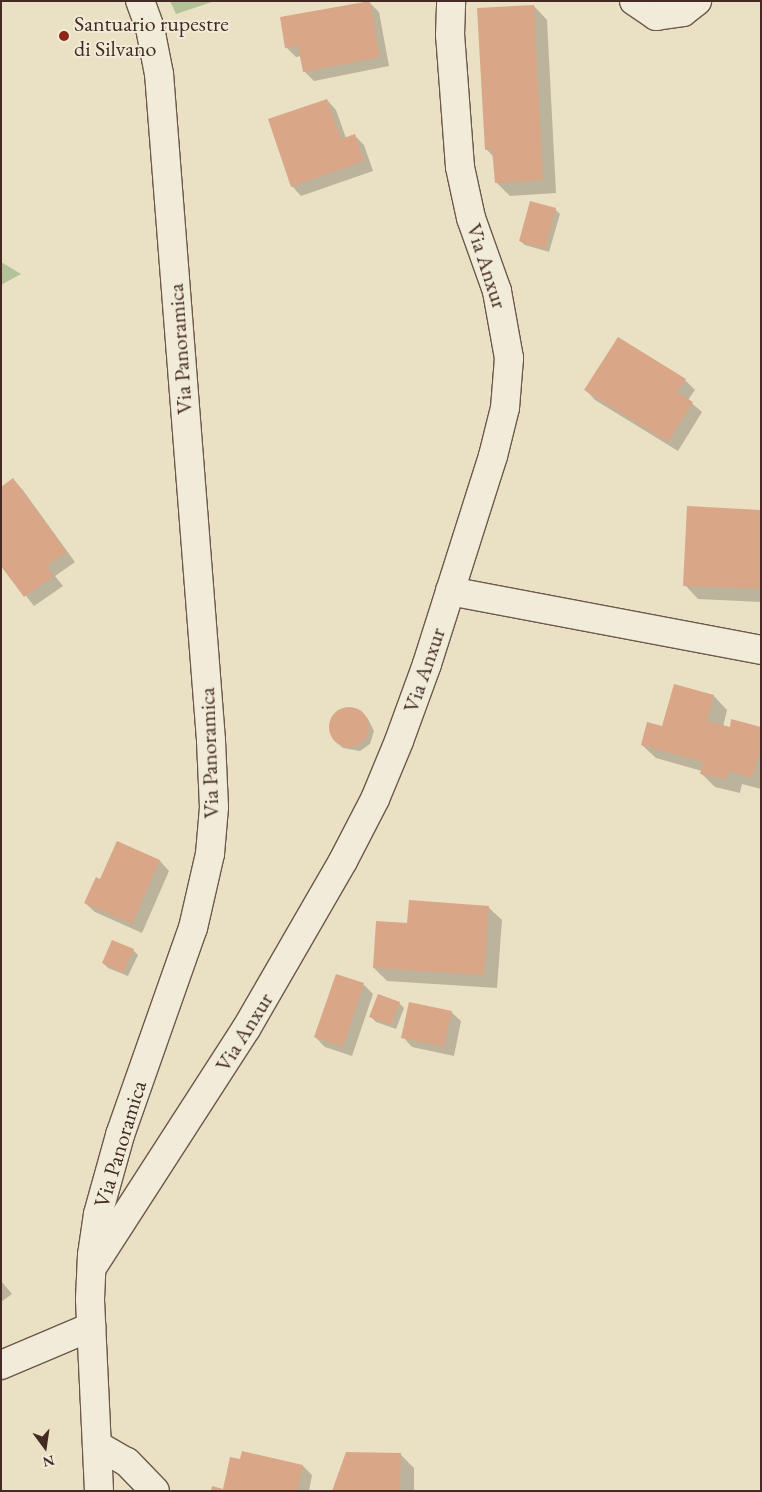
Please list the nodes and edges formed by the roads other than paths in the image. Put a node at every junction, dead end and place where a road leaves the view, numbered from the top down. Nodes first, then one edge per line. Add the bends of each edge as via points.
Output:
1 (140, 1) edge
2 (451, 1) edge
3 (634, 1) edge
4 (698, 1) edge
5 (450, 591) junction
6 (761, 650) edge
7 (90, 1271) junction
8 (91, 1327) junction
9 (1, 1365) edge
10 (97, 1445) junction
11 (99, 1491) edge
12 (155, 1491) edge

1 - 7 street, Via Panoramica via 150,28 159,74 214,807 210,854 201,900 111,1162 98,1214
2 - 5 street, Via Anxur via 450,35 460,168 472,218 497,291 509,358 500,431
3 - 4 street via 647,12 664,16 683,12
5 - 6 street
5 - 7 street, Via Anxur via 399,741 343,861 246,1029
7 - 8 street, Via Panoramica
8 - 9 street
8 - 10 street, Via Panoramica
10 - 11 street, Via Panoramica
10 - 12 street via 127,1462

